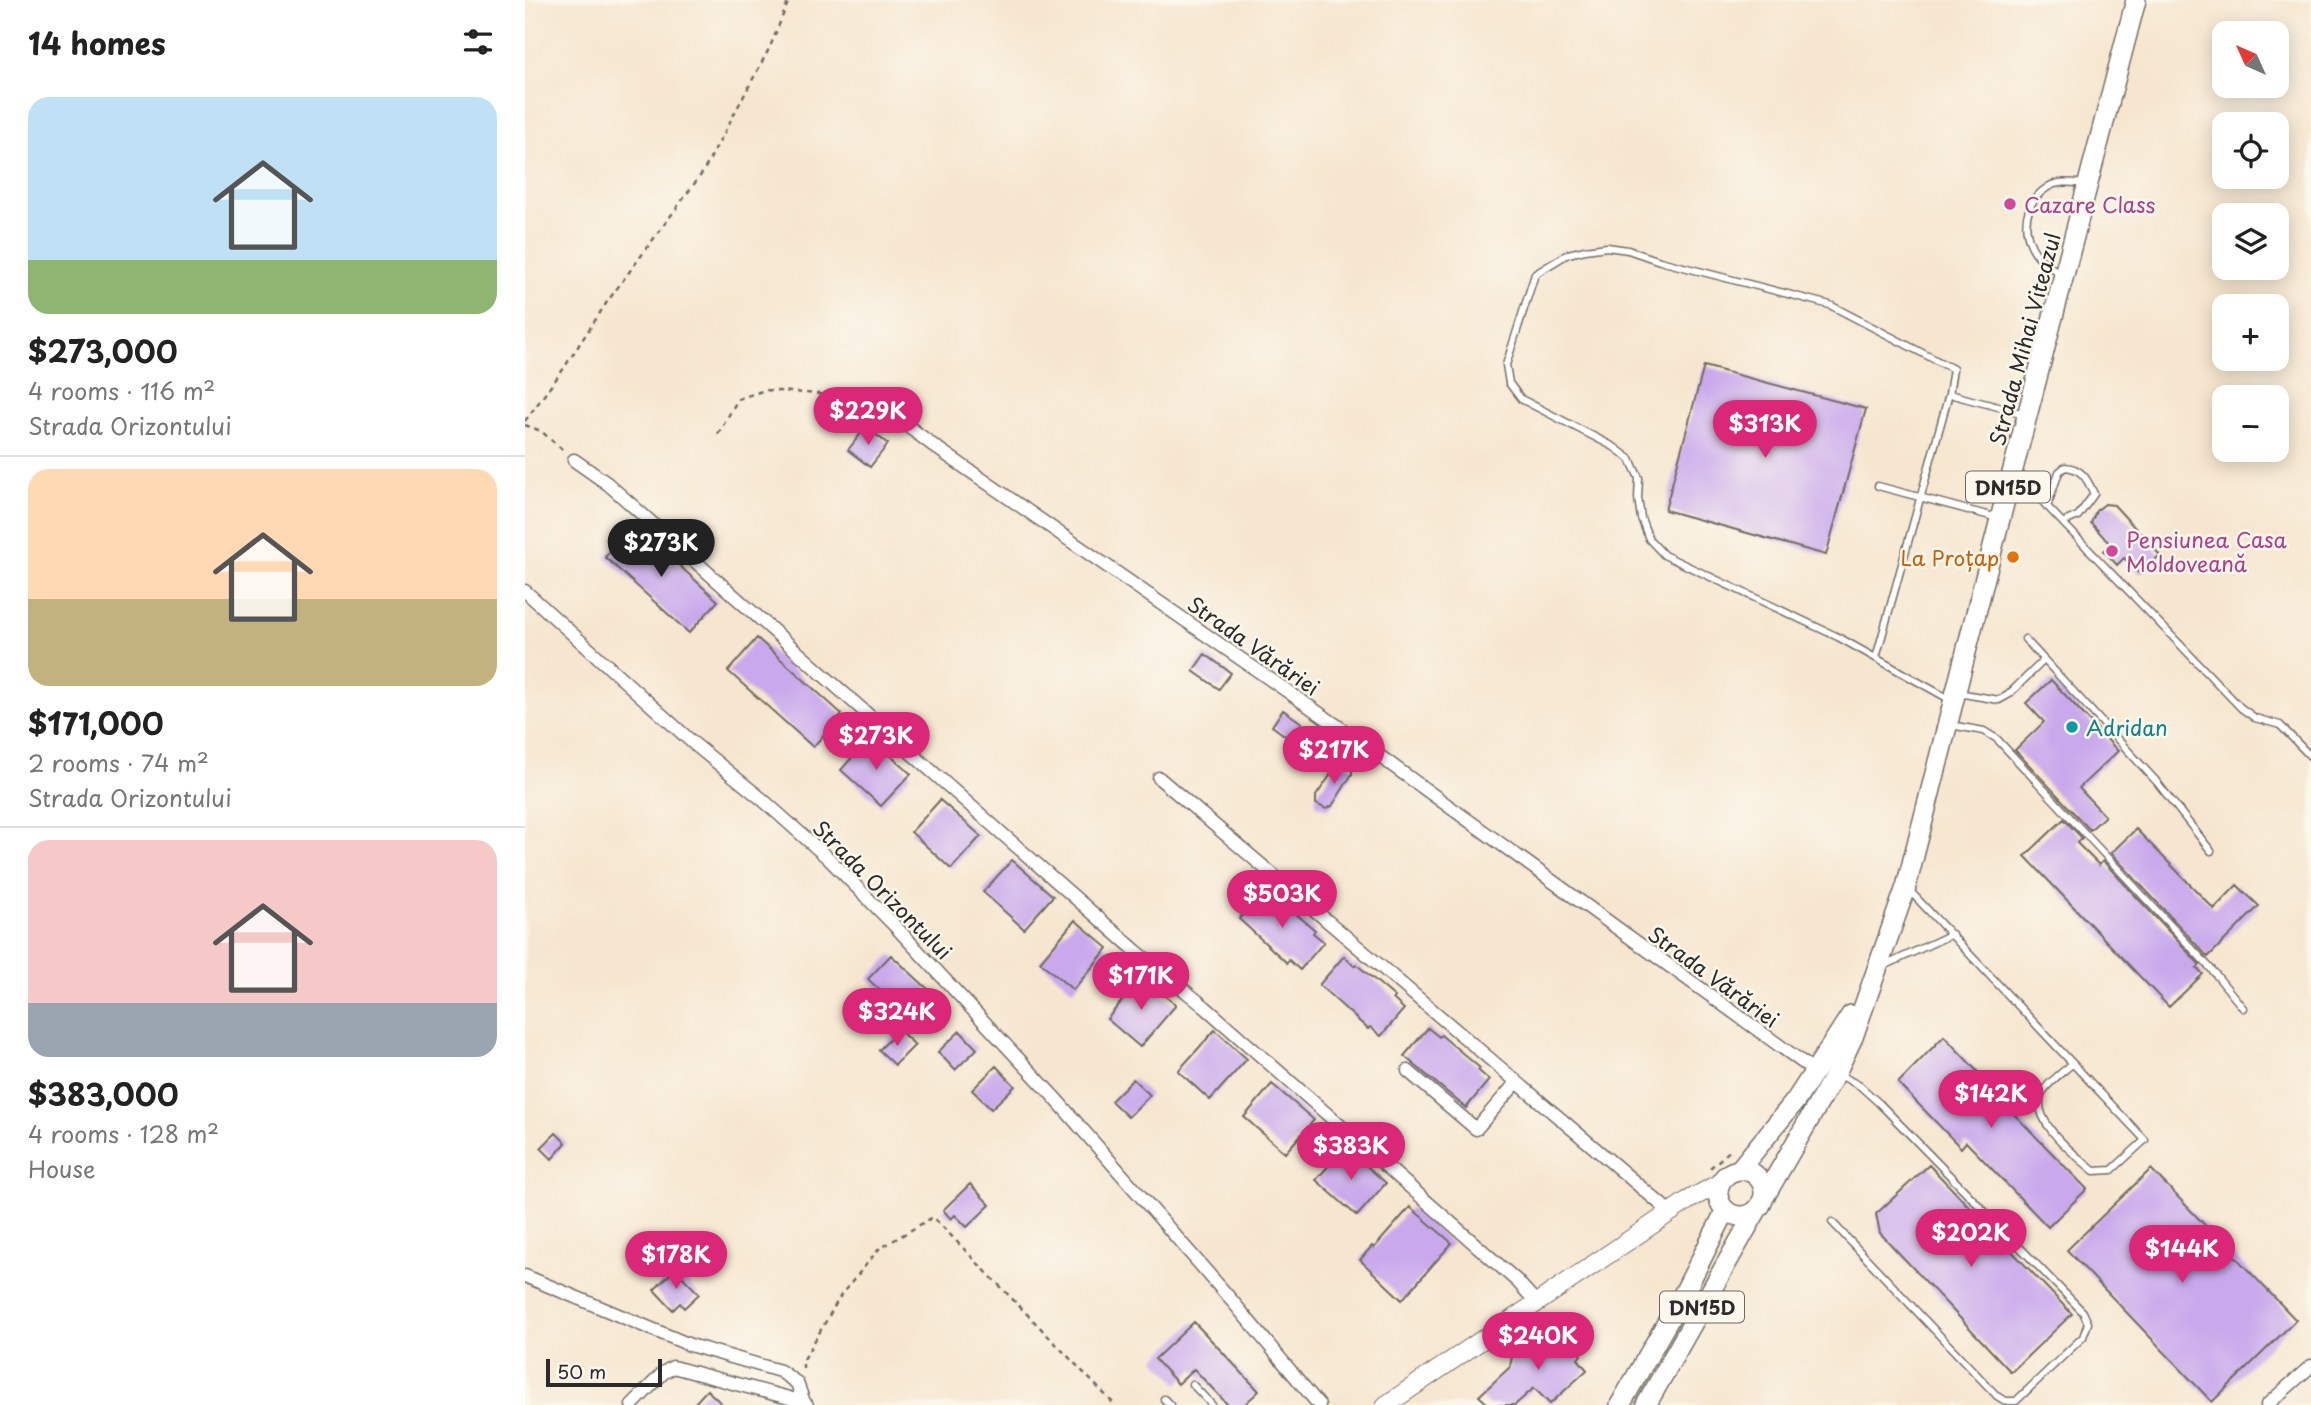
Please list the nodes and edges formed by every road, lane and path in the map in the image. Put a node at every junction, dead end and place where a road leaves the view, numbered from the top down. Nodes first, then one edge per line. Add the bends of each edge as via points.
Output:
1 (789, 0) edge
2 (2136, 0) edge
3 (2088, 184) junction
4 (2064, 274) junction
5 (1949, 394) junction
6 (872, 399) joint
7 (2028, 415) junction
8 (525, 423) edge
9 (718, 434) dead end
10 (574, 460) joint
11 (1878, 486) dead end
12 (2008, 489) junction
13 (1920, 497) junction
14 (2047, 507) junction
15 (2000, 519) junction
16 (2064, 522) junction
17 (525, 591) edge
18 (2025, 639) dead end
19 (1876, 658) junction
20 (2044, 660) junction
21 (1955, 697) junction
22 (1948, 724) junction
23 (2311, 757) edge
24 (1159, 778) dead end
25 (2211, 851) dead end
26 (1906, 887) junction
27 (1952, 934) junction
28 (1878, 970) junction
29 (2243, 1008) dead end
30 (2072, 1064) junction
31 (1408, 1071) dead end
32 (1816, 1072) junction
33 (1836, 1073) junction
34 (1517, 1082) junction
35 (1739, 1143) dead end
36 (1739, 1170) junction
37 (1713, 1177) junction
38 (1760, 1205) junction
39 (1726, 1210) junction
40 (1670, 1212) junction
41 (1832, 1222) dead end
42 (525, 1276) edge
43 (1536, 1302) junction
44 (2311, 1366) edge
45 (1192, 1384) dead end
46 (1164, 1399) dead end
47 (2007, 1403) edge
48 (806, 1404) edge
49 (632, 1405) edge
50 (1115, 1405) edge
51 (1170, 1405) edge
52 (1212, 1405) edge
53 (1319, 1405) edge
54 (1386, 1405) edge
55 (1620, 1405) edge
56 (1646, 1405) edge
57 (2267, 1405) edge

1 - 8 path via 770,47 703,172
2 - 3 main road, Strada Mihai Viteazul / DN15D
3 - 4 main road, Strada Mihai Viteazul / DN15D
3 - 4 lane via 2049,186 2034,199 2027,215 2025,229 2036,256
4 - 7 main road, Strada Mihai Viteazul / DN15D
5 - 7 lane
5 - 13 lane
5 - 19 lane via 1953,369 1830,305 1607,247 1568,254 1535,274 1506,365 1509,383 1521,400 1630,459 1639,478 1641,518 1649,539 1664,555
6 - 9 path via 765,390 738,399
6 - 32 street, Strada Vărăriei via 1349,734
7 - 12 main road, Strada Mihai Viteazul / DN15D
8 - 10 path
10 - 43 street via 608,484
11 - 13 lane
12 - 14 lane via 2039,498
12 - 15 main road, Strada Mihai Viteazul / DN15D
13 - 15 lane
13 - 19 lane
14 - 16 lane
14 - 16 lane via 2059,472 2073,467 2082,472 2094,494 2078,516
15 - 21 main road, Strada Mihai Viteazul / DN15D
16 - 23 lane via 2241,708 2255,718 2280,725
17 - 53 street, Strada Orizontului via 829,859 894,925 1054,1097
18 - 20 lane
19 - 21 lane
20 - 21 lane via 1999,700
20 - 25 lane via 2156,781
21 - 22 main road, Strada Mihai Viteazul / DN15D
22 - 26 main road, Strada Mihai Viteazul / DN15D
22 - 29 lane via 1984,731 1997,739
24 - 34 street
26 - 27 lane
26 - 28 main road, Strada Mihai Viteazul / DN15D
27 - 28 lane
27 - 30 lane
28 - 32 main road, Strada Mihai Viteazul / DN15D
28 - 33 main road, Strada Mihai Viteazul / DN15D
30 - 30 lane via 2043,1091 2038,1105 2041,1117 2094,1171 2112,1170 2145,1140
31 - 34 street via 1476,1129
32 - 36 main road, Strada Mihai Viteazul / DN15D
33 - 38 main road, Strada Mihai Viteazul / DN15D
33 - 47 lane via 1880,1104 2083,1311 2088,1323 2083,1337 2016,1401
34 - 40 street
35 - 37 path
36 - 37 main road, Strada Mihai Viteazul / DN15D
36 - 38 main road via 1757,1177 1763,1188
37 - 39 main road
37 - 40 street
38 - 39 main road via 1743,1216
38 - 56 main road, Strada Mihai Viteazul / DN15D
39 - 55 main road, DN15D
40 - 43 street
41 - 47 lane
42 - 48 street via 690,1345 781,1371 797,1383
43 - 54 street
44 - 57 street
45 - 52 lane
46 - 51 lane
48 - 49 street via 673,1367
48 - 50 path via 803,1362 841,1295 879,1249 933,1217

